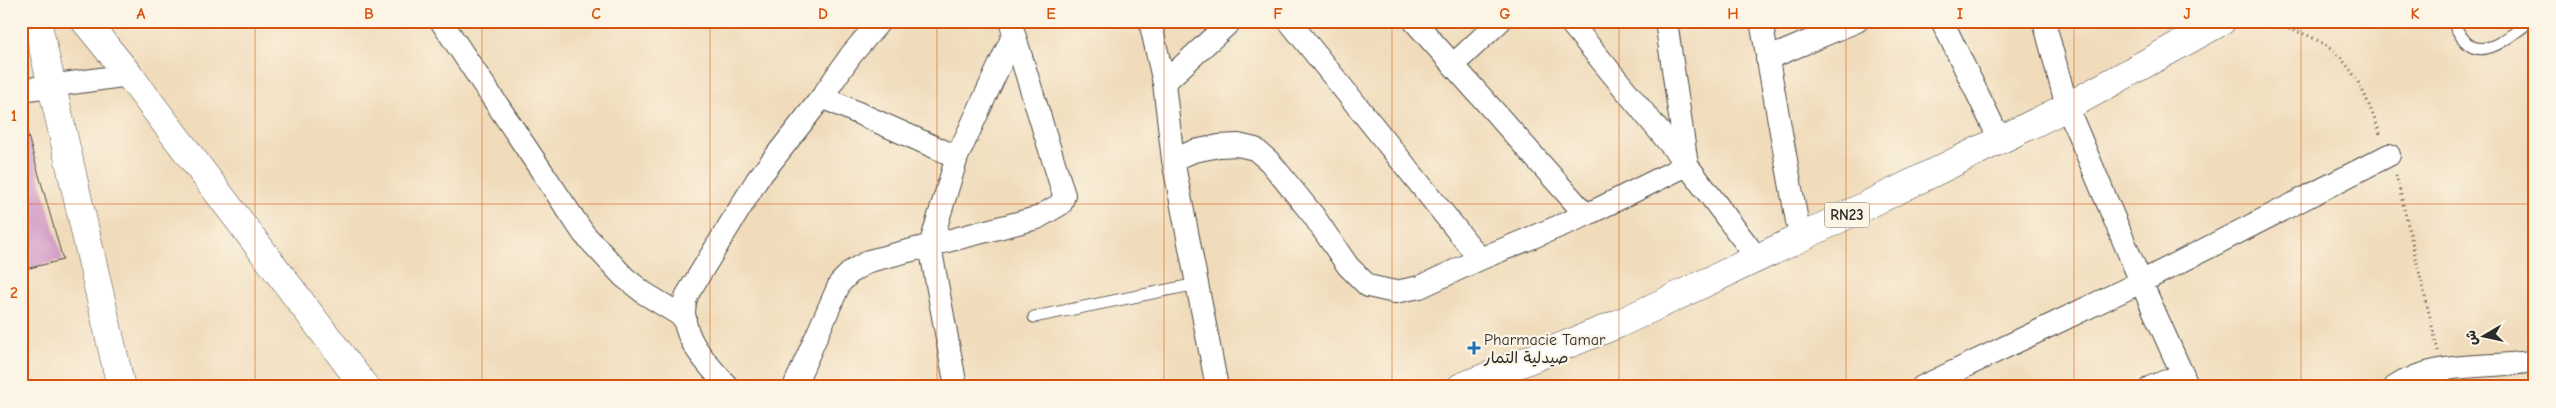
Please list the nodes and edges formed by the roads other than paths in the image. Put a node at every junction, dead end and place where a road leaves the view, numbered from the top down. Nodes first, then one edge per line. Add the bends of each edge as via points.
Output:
1 (38, 21) edge
2 (86, 21) edge
3 (441, 21) edge
4 (880, 21) edge
5 (1150, 21) edge
6 (1231, 21) edge
7 (1289, 21) edge
8 (1414, 21) edge
9 (1500, 21) edge
10 (1569, 21) edge
11 (1666, 21) edge
12 (1761, 21) edge
13 (1858, 21) edge
14 (1942, 21) edge
15 (2044, 21) edge
16 (2222, 21) edge
17 (2452, 21) edge
18 (2531, 21) edge
19 (1012, 28) edge
20 (2198, 28) edge
21 (1768, 59) junction
22 (1453, 65) junction
23 (129, 75) junction
24 (1164, 83) junction
25 (51, 84) junction
26 (21, 90) edge
27 (822, 97) junction
28 (2067, 106) junction
29 (2000, 140) junction
30 (2389, 155) dead end
31 (956, 157) junction
32 (1173, 160) junction
33 (1687, 165) junction
34 (1586, 214) junction
35 (1800, 238) junction
36 (930, 246) junction
37 (1757, 258) junction
38 (1480, 259) junction
39 (2141, 282) junction
40 (1197, 284) junction
41 (1034, 317) dead end
42 (685, 318) junction
43 (2535, 361) edge
44 (2186, 380) edge
45 (121, 387) edge
46 (365, 387) edge
47 (728, 387) edge
48 (794, 387) edge
49 (956, 387) edge
50 (1217, 387) edge
51 (1461, 387) edge
52 (1922, 387) edge
53 (2151, 387) edge
54 (2395, 387) edge

1 - 25 main road
2 - 23 main road
3 - 42 street via 584,234 624,277
4 - 27 street
5 - 24 street
6 - 24 street
7 - 38 street
8 - 22 street
9 - 22 street
10 - 33 street
11 - 33 street
12 - 21 street
13 - 21 street
14 - 29 street
15 - 28 street
16 - 20 main road, RN23
17 - 18 lane via 2466,43 2479,50 2491,48
19 - 31 street
19 - 36 street via 1064,195 1061,204 1037,218
20 - 28 main road, RN23
21 - 35 street
22 - 34 street
23 - 25 street
23 - 46 main road
24 - 32 street
25 - 26 street
25 - 45 main road
27 - 31 street
27 - 42 street via 757,180 703,266 684,303
28 - 29 main road, RN23
28 - 39 street
29 - 35 main road, RN23
30 - 39 street
31 - 36 street
32 - 38 street via 1219,146 1238,145 1254,149 1282,176 1348,266 1368,286 1395,292 1420,288
32 - 40 street
33 - 34 street
33 - 37 street
34 - 38 street
35 - 37 main road, RN23
36 - 48 street via 869,261 840,283
36 - 49 street
37 - 51 main road, RN23 via 1618,324
39 - 44 street
39 - 52 street
40 - 41 lane
40 - 50 street
42 - 47 street via 694,346
43 - 54 street via 2442,369 2408,378
44 - 53 street

